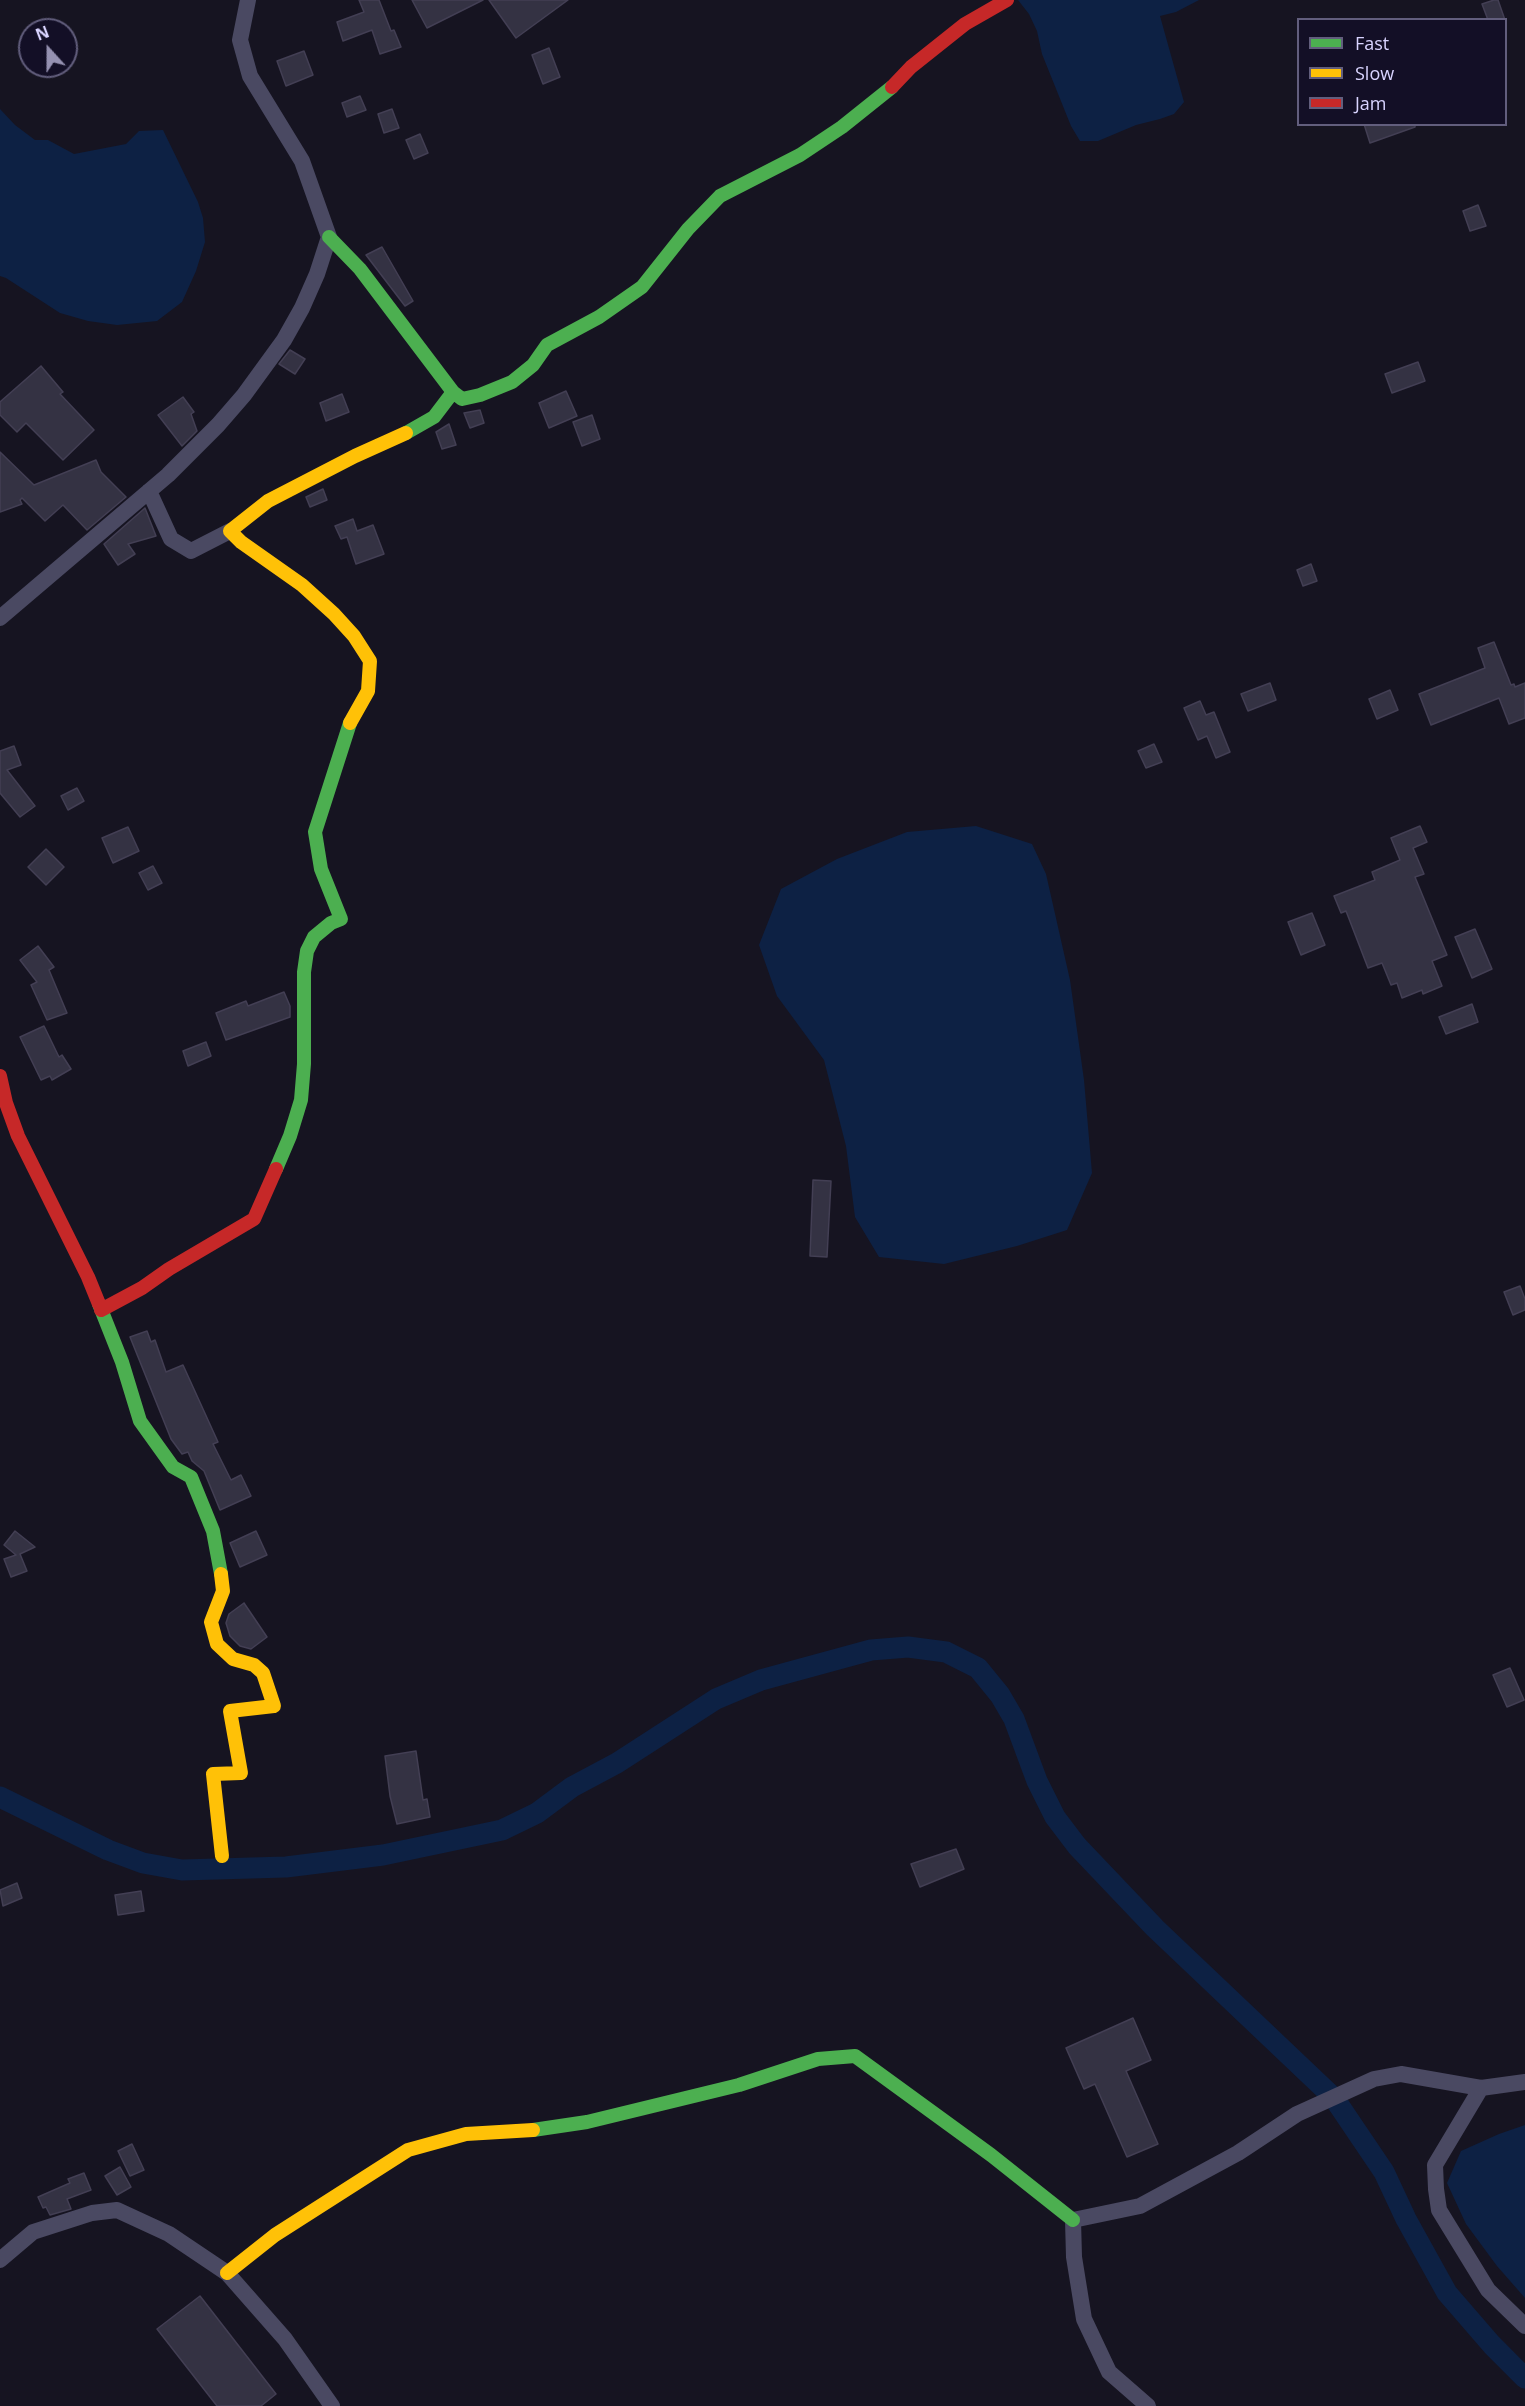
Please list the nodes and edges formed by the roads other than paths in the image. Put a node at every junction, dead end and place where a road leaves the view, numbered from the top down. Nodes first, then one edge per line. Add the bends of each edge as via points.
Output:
1 (248, 0) edge
2 (1007, 0) edge
3 (329, 237) junction
4 (453, 392) junction
5 (149, 491) junction
6 (230, 531) junction
7 (0, 618) edge
8 (0, 1076) edge
9 (101, 1310) junction
10 (222, 1856) dead end
11 (1525, 2082) edge
12 (1481, 2088) junction
13 (1073, 2220) junction
14 (0, 2260) edge
15 (227, 2273) junction
16 (1525, 2326) edge
17 (332, 2406) edge
18 (1148, 2406) edge

1 - 3 street via 240,40 250,76 302,161
2 - 4 street via 966,24 842,127 720,196 642,287 599,317 547,345 533,365 512,382 462,399
3 - 4 street via 360,269
3 - 5 street via 317,274 285,340 218,425
4 - 6 street via 434,417 268,501
5 - 6 street via 171,538 191,551
5 - 7 street
6 - 9 street via 334,614 370,661 368,690 346,729 315,832 321,869 341,920 314,937 307,951 301,1100 254,1219
8 - 9 street via 18,1136
9 - 10 street via 140,1421 173,1467 191,1477 213,1531 223,1591 211,1622 217,1644 233,1659 254,1665 263,1673 274,1706 230,1711 241,1773 213,1774
11 - 12 street
12 - 13 street via 1401,2074 1374,2079 1297,2114 1238,2153 1140,2206
12 - 16 street via 1435,2165 1439,2210 1488,2290
13 - 15 street via 855,2056 818,2059 738,2085 587,2122 525,2132 466,2134 408,2150 275,2235
13 - 18 street via 1074,2257 1084,2319 1109,2372
14 - 15 street via 33,2232 92,2213 117,2210 169,2234
15 - 17 street via 285,2338

